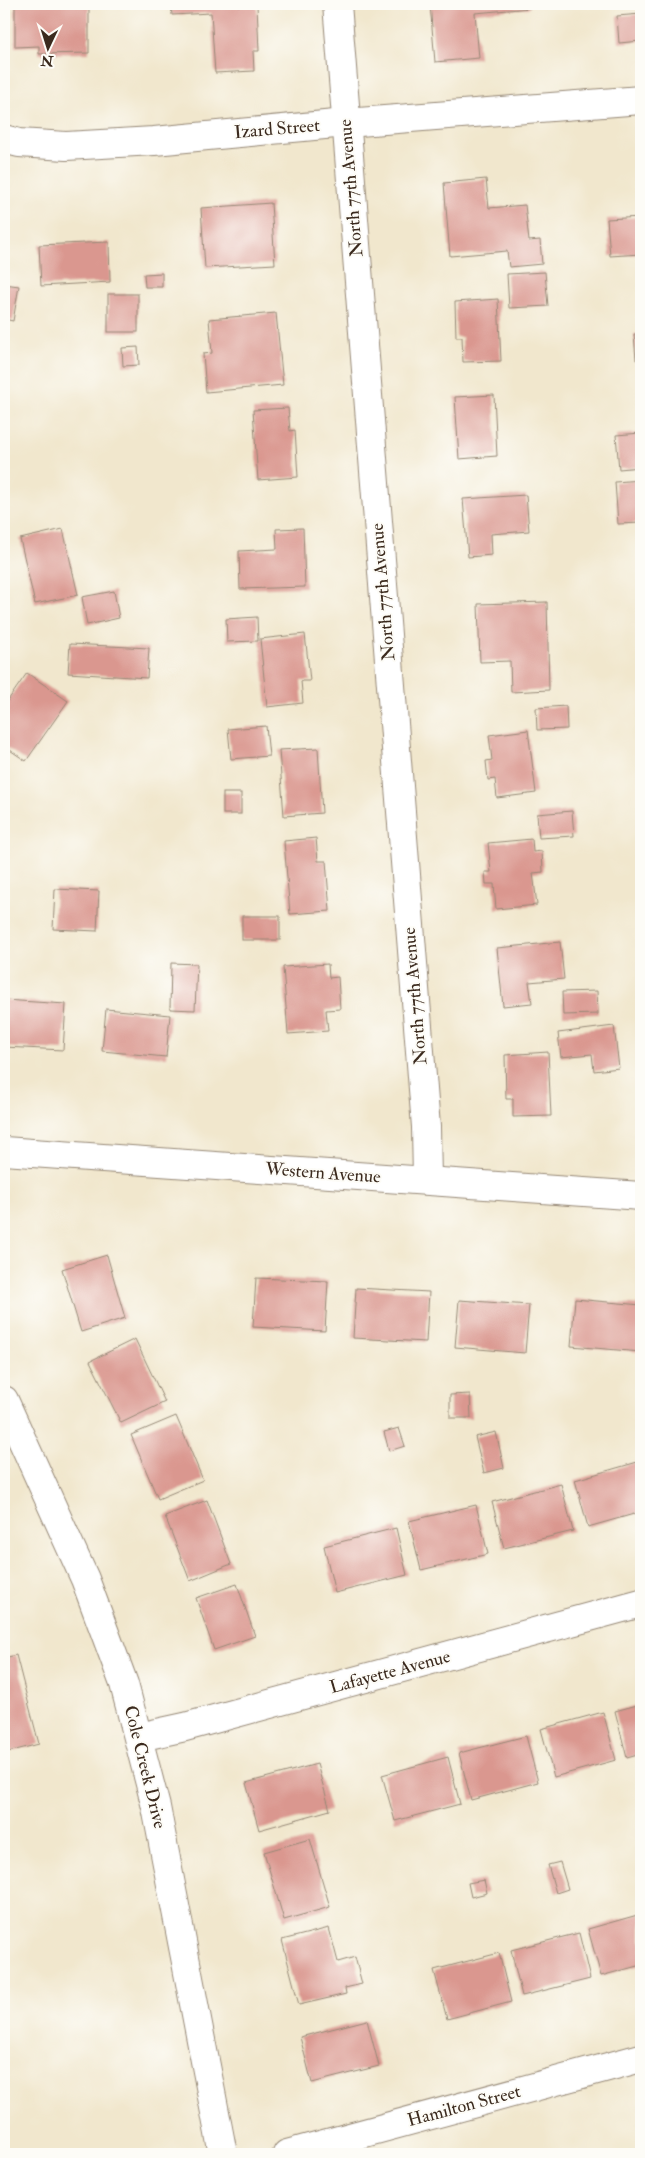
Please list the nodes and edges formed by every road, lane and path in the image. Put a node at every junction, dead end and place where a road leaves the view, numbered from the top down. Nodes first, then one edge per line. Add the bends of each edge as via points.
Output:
1 (337, 4) edge
2 (641, 100) edge
3 (346, 123) junction
4 (4, 139) edge
5 (4, 1151) edge
6 (427, 1180) junction
7 (641, 1196) edge
8 (4, 1400) edge
9 (641, 1603) edge
10 (139, 1737) junction
11 (641, 2058) edge
12 (223, 2154) edge
13 (287, 2154) edge

1 - 3 street, North 77th Avenue
2 - 3 street, Izard Street
3 - 4 street, Izard Street via 66,146
3 - 6 street, North 77th Avenue via 424,1107
5 - 6 street, Western Avenue
6 - 7 street, Western Avenue
8 - 10 street, Cole Creek Drive via 85,1579 124,1684
9 - 10 street, Lafayette Avenue
10 - 12 street, Cole Creek Drive via 156,1807
11 - 13 street, Hamilton Street

